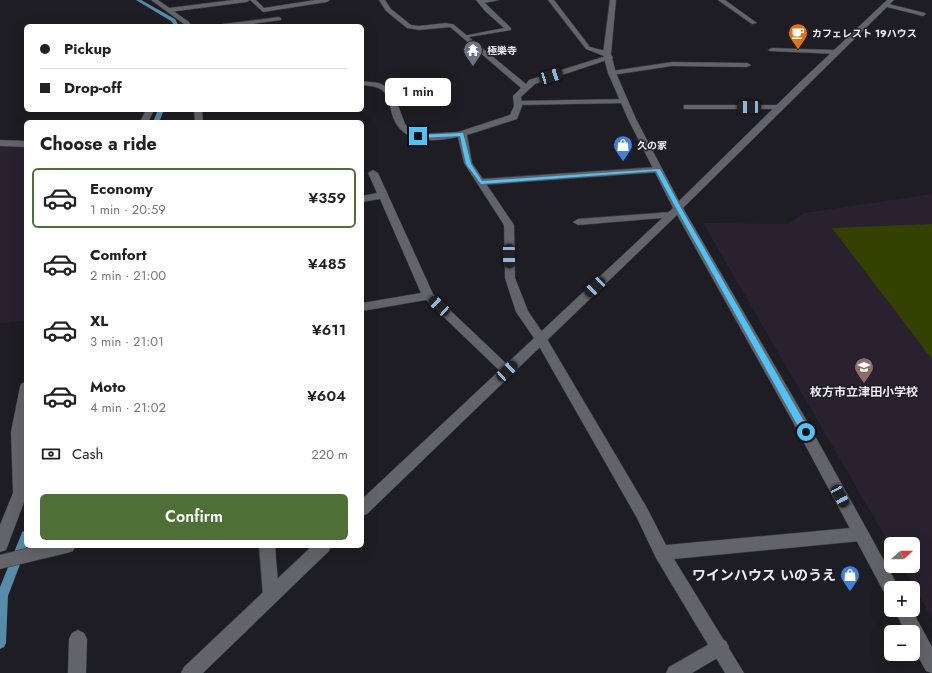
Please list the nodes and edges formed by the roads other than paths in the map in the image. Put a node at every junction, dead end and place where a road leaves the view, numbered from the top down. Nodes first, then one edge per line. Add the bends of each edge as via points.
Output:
1 (154, 0) edge
2 (247, 0) edge
3 (253, 0) edge
4 (327, 0) edge
5 (382, 0) edge
6 (496, 0) edge
7 (551, 0) edge
8 (612, 0) edge
9 (721, 0) edge
10 (480, 1) edge
11 (888, 3) edge
12 (169, 10) junction
13 (279, 18) dead end
14 (916, 20) dead end
15 (754, 23) dead end
16 (187, 24) edge
17 (238, 24) edge
18 (464, 37) junction
19 (772, 50) dead end
20 (836, 52) junction
21 (608, 56) junction
22 (747, 65) dead end
23 (612, 73) junction
24 (364, 83) edge
25 (526, 88) junction
26 (624, 101) junction
27 (518, 103) junction
28 (687, 107) dead end
29 (779, 107) junction
30 (462, 134) junction
31 (0, 143) edge
32 (24, 144) edge
33 (658, 170) junction
34 (373, 172) dead end
35 (481, 182) junction
36 (383, 195) junction
37 (364, 199) edge
38 (674, 212) junction
39 (578, 222) dead end
40 (428, 296) junction
41 (364, 307) edge
42 (541, 339) junction
43 (507, 371) junction
44 (24, 398) edge
45 (364, 507) edge
46 (861, 534) junction
47 (0, 545) edge
48 (59, 548) edge
49 (267, 548) edge
50 (321, 548) edge
51 (662, 553) junction
52 (6, 561) edge
53 (887, 581) edge
54 (271, 595) junction
55 (906, 617) edge
56 (78, 639) dead end
57 (720, 647) junction
58 (932, 664) edge
59 (77, 673) edge
60 (190, 673) edge
61 (675, 673) edge
62 (735, 673) edge

1 - 12 street
2 - 12 street
3 - 4 street via 263,10
5 - 18 street via 392,14 409,26 418,28 450,25
6 - 10 street
7 - 21 street via 588,48
8 - 21 street
9 - 15 street
10 - 18 street via 509,29
11 - 14 street via 925,12
11 - 20 street
12 - 16 street
13 - 17 street
18 - 25 street
19 - 20 street
20 - 29 street
21 - 23 street
21 - 25 street via 532,82
22 - 23 street via 672,64
23 - 26 street
24 - 30 street via 378,84 391,94 397,118 410,134 428,137
25 - 27 street via 517,96
26 - 27 street
26 - 33 street
27 - 30 street via 514,117
28 - 29 street
29 - 38 street
30 - 35 street via 468,164
31 - 32 street
33 - 35 street
33 - 38 street
34 - 36 street
35 - 42 street via 509,225 510,278 522,312
36 - 37 street
36 - 40 street
38 - 39 street
38 - 42 street
38 - 46 street via 799,420
40 - 41 street
40 - 43 street
42 - 43 street
42 - 51 street via 642,513
43 - 45 street
44 - 47 street via 18,432 20,493
46 - 51 street
46 - 53 street
48 - 52 street
49 - 54 street
50 - 54 street
51 - 57 street
54 - 60 street
55 - 58 street
56 - 59 street
57 - 61 street
57 - 62 street

